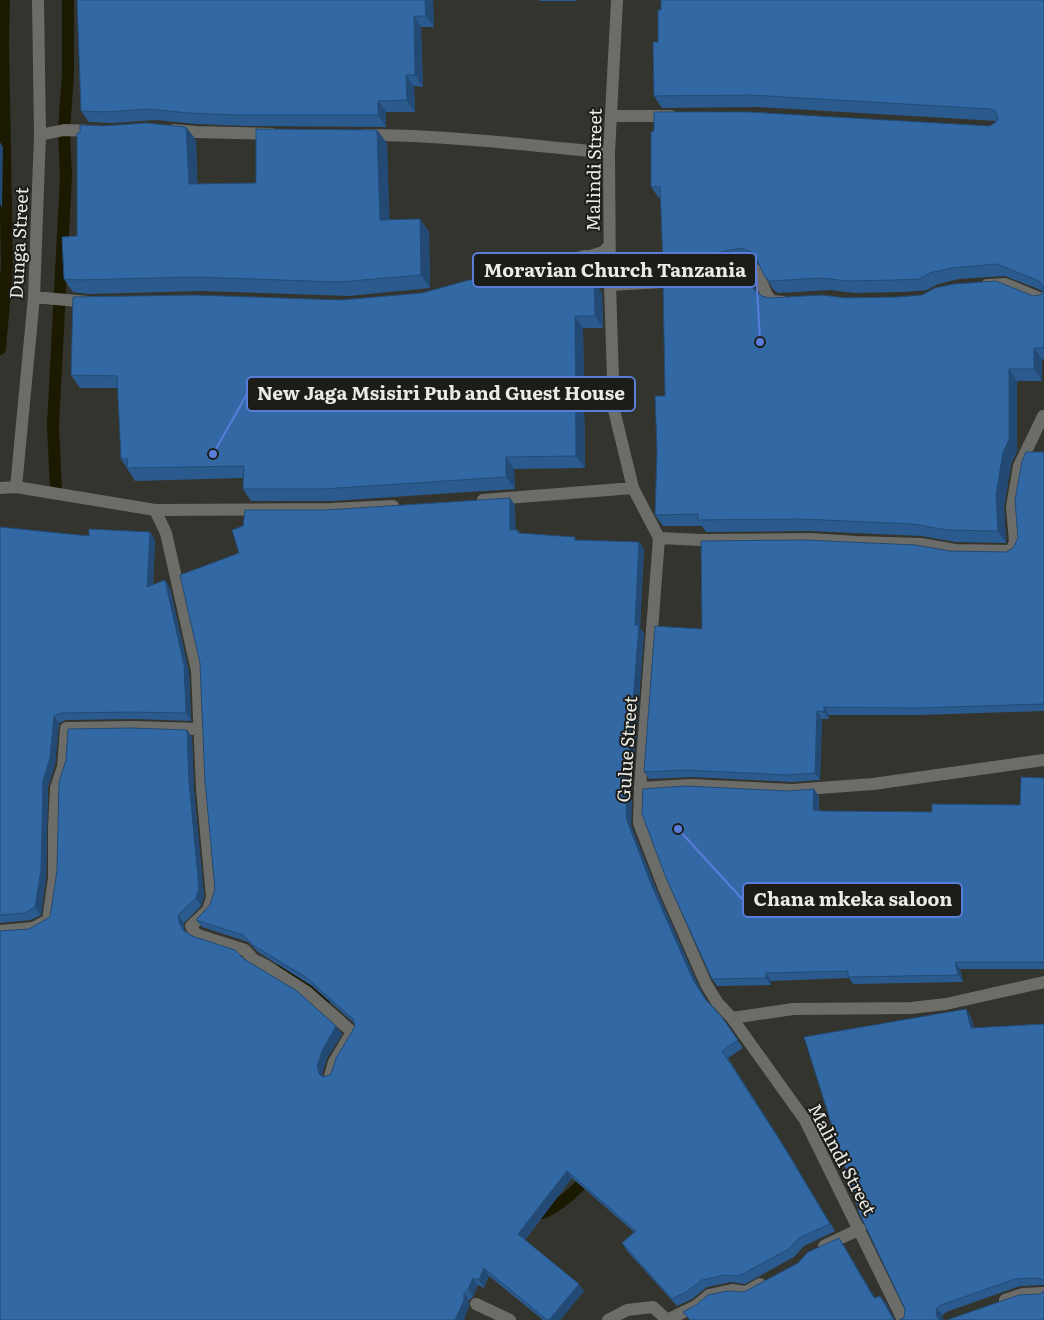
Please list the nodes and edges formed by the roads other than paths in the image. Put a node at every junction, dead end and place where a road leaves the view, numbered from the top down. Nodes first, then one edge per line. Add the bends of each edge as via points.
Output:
1 (38, 0) edge
2 (616, 0) edge
3 (611, 116) junction
4 (685, 116) edge
5 (166, 129) edge
6 (112, 131) edge
7 (281, 134) edge
8 (356, 134) edge
9 (40, 135) junction
10 (609, 154) junction
11 (609, 246) junction
12 (720, 273) edge
13 (694, 279) edge
14 (610, 285) junction
15 (978, 286) edge
16 (466, 287) edge
17 (34, 297) junction
18 (1044, 300) edge
19 (800, 301) edge
20 (97, 302) edge
21 (1044, 415) edge
22 (16, 487) junction
23 (0, 488) edge
24 (633, 488) junction
25 (474, 501) edge
26 (407, 505) edge
27 (155, 510) junction
28 (659, 538) junction
29 (198, 729) junction
30 (1044, 760) edge
31 (640, 788) junction
32 (0, 930) edge
33 (1044, 982) edge
34 (717, 1002) joint
35 (732, 1018) junction
36 (330, 1076) edge
37 (860, 1229) junction
38 (813, 1251) edge
39 (774, 1276) edge
40 (1044, 1293) edge
41 (997, 1303) edge
42 (476, 1304) dead end
43 (510, 1320) edge
44 (608, 1320) edge
45 (903, 1320) edge

1 - 9 street, Dunga Street
2 - 3 street, Malindi Street
3 - 4 street
3 - 10 street, Malindi Street
5 - 7 street
6 - 9 street via 64,130
8 - 10 street via 453,138
9 - 17 street, Dunga Street
10 - 11 street, Malindi Street
11 - 14 street, Malindi Street
11 - 16 street via 599,253
12 - 19 street via 748,268 756,270 772,301
13 - 14 street
14 - 24 street, Malindi Street via 614,410
15 - 18 street via 1005,284
17 - 20 street
17 - 22 street, Dunga Street
21 - 28 street via 1020,466 1012,507 1015,542 1011,551 810,539
22 - 23 street
22 - 27 street
24 - 25 street
24 - 28 street
26 - 27 street via 332,509
27 - 29 street via 166,533 197,671
28 - 31 street, Gulue Street
29 - 32 street via 66,728 63,768 56,788 54,878 48,920 33,928
29 - 36 street via 212,897 208,910 192,926 201,936 245,950 254,960 307,992 352,1032 334,1062
30 - 31 street via 872,784 792,790 691,785
31 - 34 street, Gulue Street via 639,823 668,897
33 - 35 street via 946,1004 911,1008 793,1009
34 - 35 street, Malindi Street
35 - 37 street, Malindi Street via 805,1120
37 - 38 street
37 - 45 street, Malindi Street
39 - 44 street via 746,1292 732,1290 709,1295 696,1306 667,1320 653,1307 627,1310
40 - 41 street via 1023,1294
42 - 43 street

